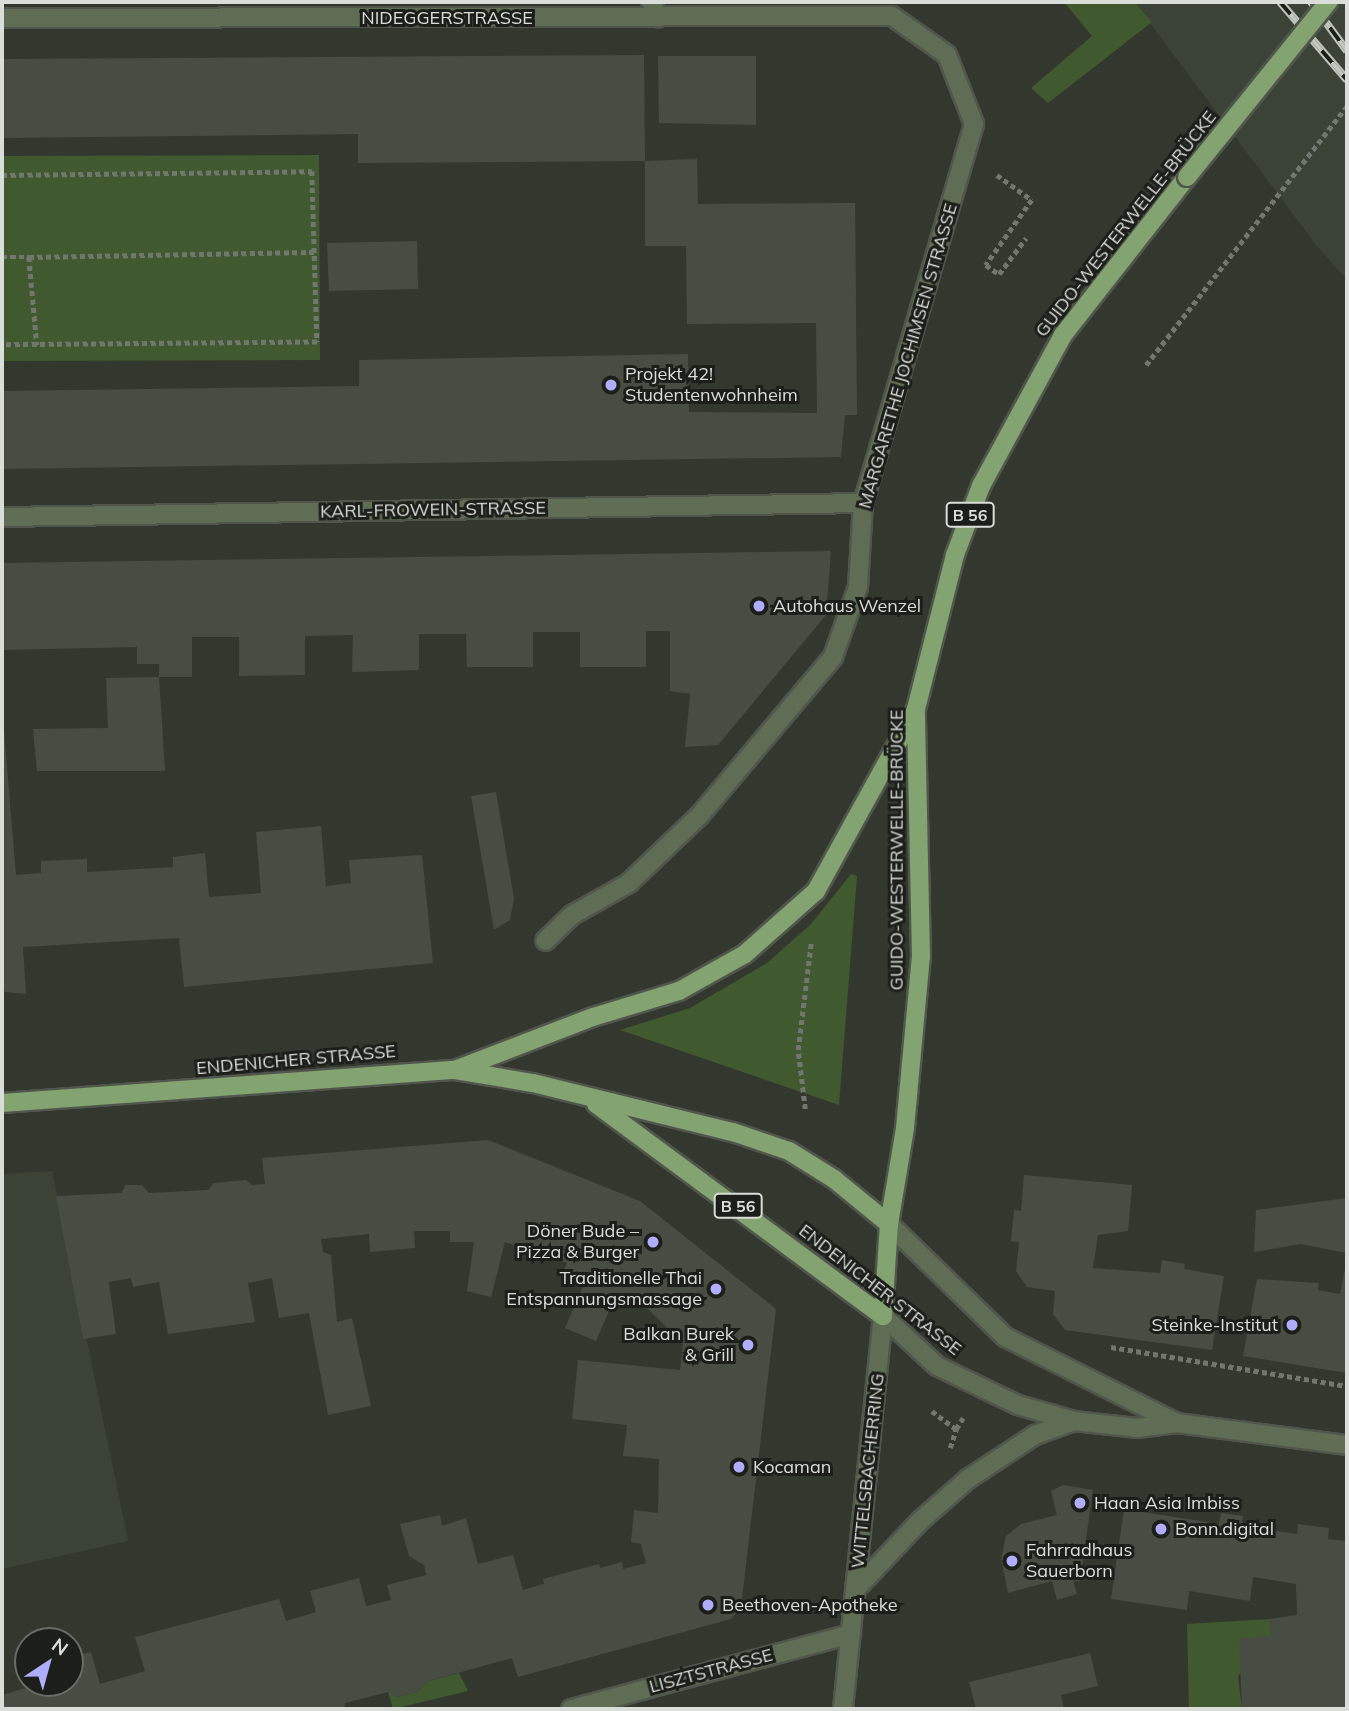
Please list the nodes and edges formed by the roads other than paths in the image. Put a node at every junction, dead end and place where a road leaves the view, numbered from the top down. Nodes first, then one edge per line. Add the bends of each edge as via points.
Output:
1 (1328, 2) edge
2 (654, 10) edge
3 (892, 16) joint
4 (2, 18) edge
5 (863, 503) junction
6 (2, 517) edge
7 (916, 709) junction
8 (545, 941) dead end
9 (455, 1070) junction
10 (591, 1100) junction
11 (2, 1103) edge
12 (889, 1224) junction
13 (883, 1316) junction
14 (1074, 1421) junction
15 (1177, 1423) junction
16 (1347, 1445) edge
17 (855, 1590) junction
18 (851, 1634) junction
19 (571, 1709) edge
20 (843, 1709) edge

1 - 7 main road, GUIDO-WESTERWELLE-BRÜCKE / B 56, bridge via 1063,335 981,486 955,555
2 - 3 street, NIDEGGERSTRASSE
2 - 4 street, NIDEGGERSTRASSE
3 - 5 street, MARGARETHE JOCHIMSEN STRASSE via 947,55 974,124
5 - 6 street, KARL-FROWEIN-STRASSE
5 - 8 street, MARGARETHE JOCHIMSEN STRASSE via 858,587 832,657 699,816 629,883 572,915
7 - 9 main road, B 56 via 805,906 744,954 679,991 593,1017
7 - 12 main road, GUIDO-WESTERWELLE-BRÜCKE / B 56 via 921,957 905,1128
9 - 10 main road, ENDENICHER STRASSE / B 56 via 533,1083
9 - 11 main road, ENDENICHER STRASSE / B 56
10 - 12 main road, ENDENICHER STRASSE / B 56 via 733,1132 789,1151 834,1179
10 - 13 main road, ENDENICHER STRASSE / B 56
12 - 13 main road, GUIDO-WESTERWELLE-BRÜCKE / B 56
12 - 15 street, ENDENICHER STRASSE via 1005,1337
13 - 14 street, ENDENICHER STRASSE via 937,1366 1018,1405
13 - 17 street, WITTELSBACHERRING
14 - 15 street, ENDENICHER STRASSE via 1137,1428
14 - 17 street via 1035,1435 968,1479 920,1521
15 - 16 street, ENDENICHER STRASSE
17 - 18 street, WITTELSBACHERRING
18 - 19 street, LISZTSTRASSE
18 - 20 street, WITTELSBACHERRING

